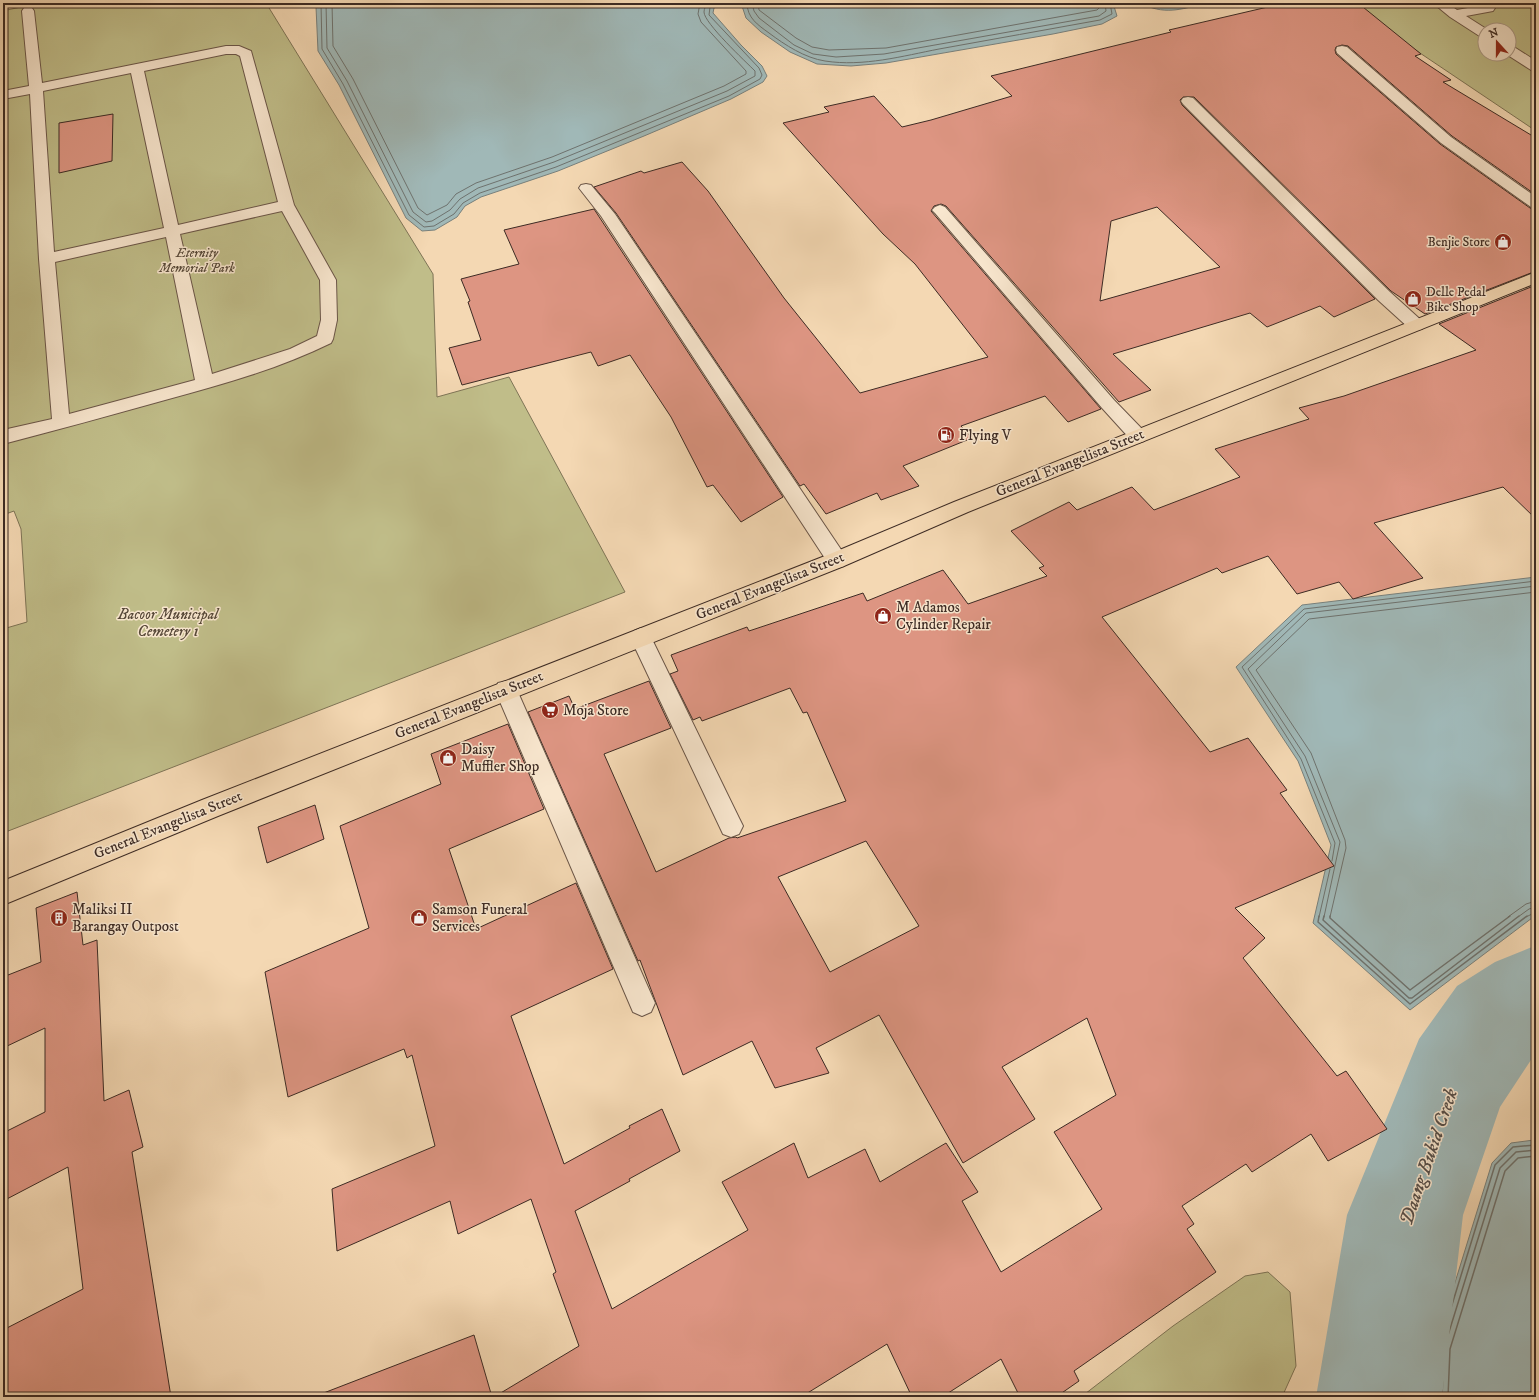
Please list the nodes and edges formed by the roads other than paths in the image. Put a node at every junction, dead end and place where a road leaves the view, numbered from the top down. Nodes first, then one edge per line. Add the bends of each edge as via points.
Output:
1 (1438, 3) edge
2 (1489, 8) dead end
3 (28, 10) dead end
4 (1454, 14) junction
5 (1477, 29) edge
6 (1342, 50) dead end
7 (1517, 55) edge
8 (1536, 67) edge
9 (137, 69) junction
10 (36, 89) junction
11 (3, 95) edge
12 (1188, 101) dead end
13 (586, 188) dead end
14 (1536, 204) edge
15 (286, 205) junction
16 (940, 210) dead end
17 (172, 230) junction
18 (47, 259) junction
19 (1536, 277) edge
20 (1416, 325) junction
21 (205, 383) junction
22 (61, 423) junction
23 (1138, 436) junction
24 (3, 437) edge
25 (837, 560) junction
26 (641, 637) junction
27 (506, 690) junction
28 (731, 826) dead end
29 (3, 893) edge
30 (642, 1003) dead end

1 - 4 street
2 - 4 street
3 - 10 street
4 - 5 street
6 - 14 street via 1446,140
7 - 8 street
9 - 10 street
9 - 15 street via 226,50 239,50 246,54
9 - 17 street
10 - 11 street
10 - 18 street
12 - 20 street
13 - 25 street via 608,214
15 - 17 street
15 - 21 street via 328,280 329,320 325,339 296,353
16 - 23 street
17 - 18 street
17 - 21 street
18 - 22 street
19 - 20 main road, General Evangelista Street
20 - 23 main road, General Evangelista Street
21 - 22 street
22 - 24 street
23 - 25 main road, General Evangelista Street
25 - 26 main road, General Evangelista Street
26 - 27 main road, General Evangelista Street
26 - 28 street
27 - 29 main road, General Evangelista Street
27 - 30 street

